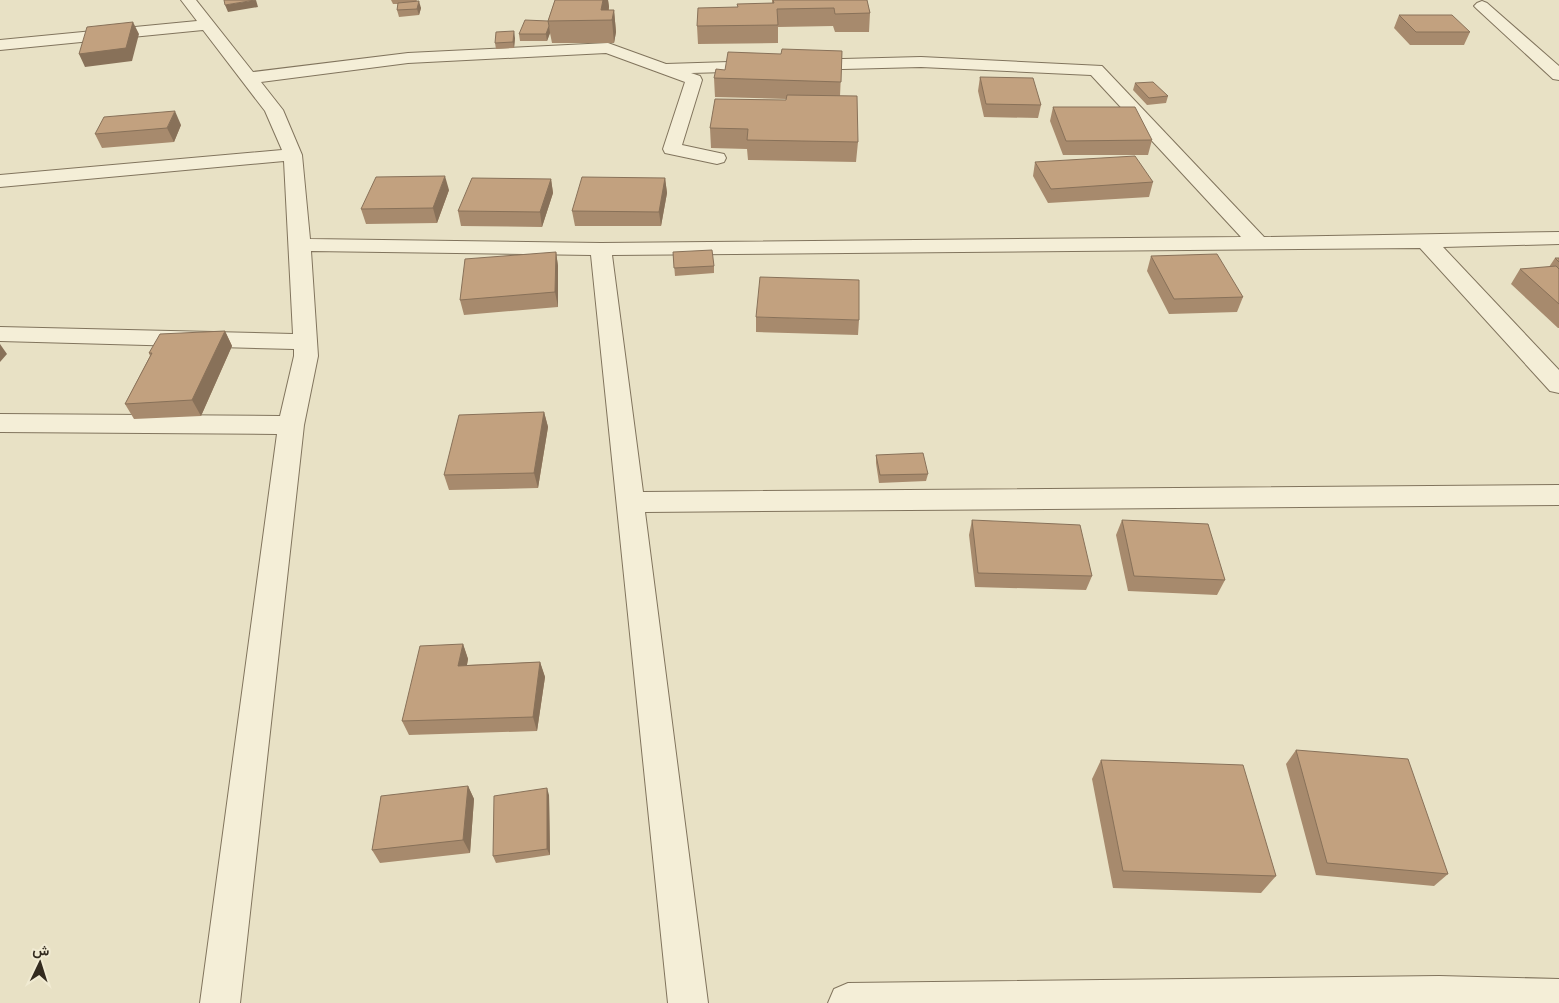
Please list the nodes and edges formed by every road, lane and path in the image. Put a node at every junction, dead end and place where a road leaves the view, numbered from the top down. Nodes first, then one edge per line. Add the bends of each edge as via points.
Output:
1 (188, 0) edge
2 (1482, 6) dead end
3 (208, 25) junction
4 (0, 45) edge
5 (665, 69) junction
6 (1559, 75) edge
7 (249, 78) junction
8 (293, 155) junction
9 (717, 158) edge
10 (0, 181) edge
11 (1559, 238) edge
12 (1395, 242) junction
13 (1258, 243) junction
14 (300, 245) junction
15 (601, 249) junction
16 (0, 334) edge
17 (305, 342) junction
18 (1559, 385) edge
19 (0, 423) edge
20 (291, 425) junction
21 (1559, 495) edge
22 (631, 502) junction
23 (1559, 999) edge
24 (1440, 1000) edge
25 (220, 1003) edge
26 (688, 1003) edge
27 (848, 1003) edge

1 - 3 street
2 - 6 street
3 - 4 street
3 - 7 street
5 - 7 street via 608,48 408,58
5 - 9 street via 694,80 672,149
5 - 13 street via 921,62 1096,70
7 - 8 street via 274,110
8 - 10 street
8 - 14 street
11 - 12 street
12 - 13 street
12 - 18 street via 1426,242
13 - 15 street
14 - 15 street
14 - 17 street
15 - 22 street
16 - 17 street
17 - 20 street via 306,356
19 - 20 street
20 - 25 street
21 - 22 street
22 - 26 street
23 - 24 street
24 - 27 street

